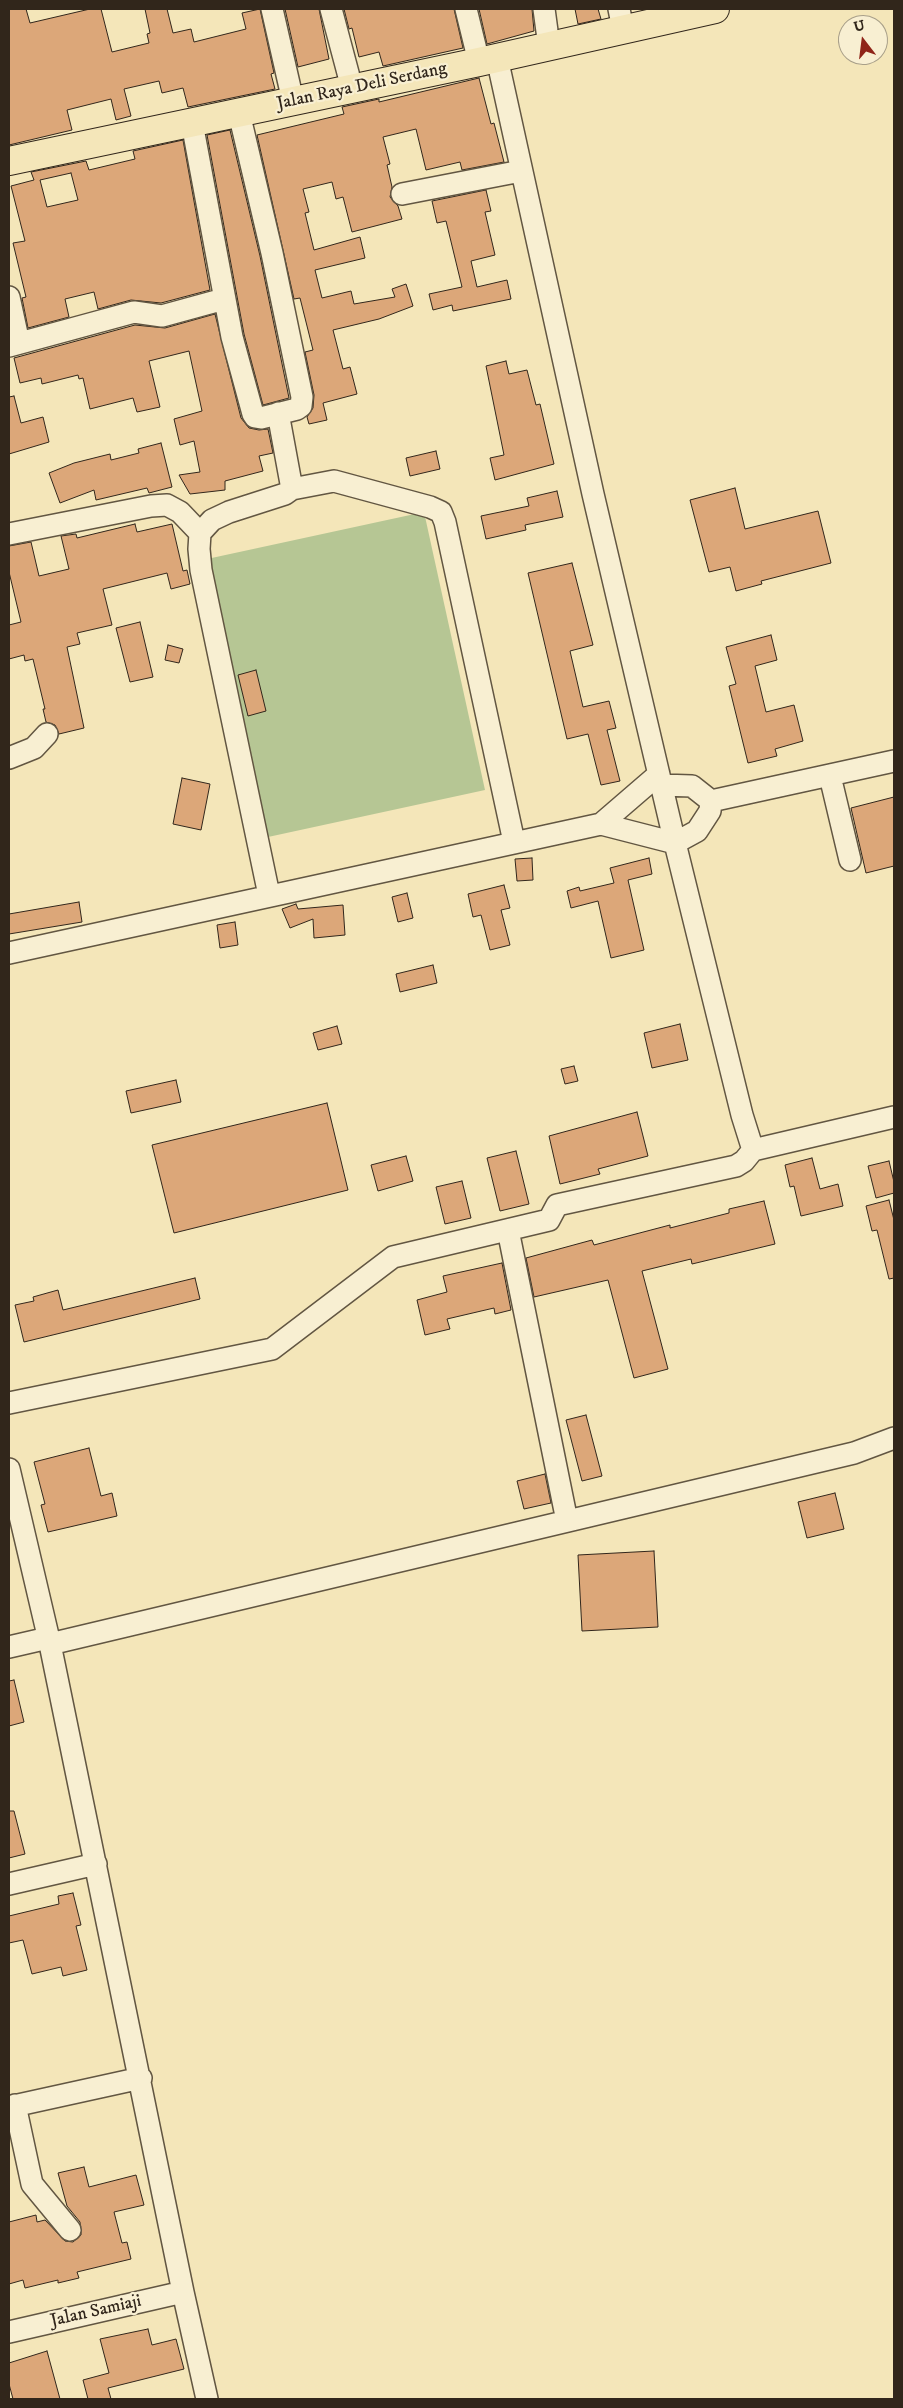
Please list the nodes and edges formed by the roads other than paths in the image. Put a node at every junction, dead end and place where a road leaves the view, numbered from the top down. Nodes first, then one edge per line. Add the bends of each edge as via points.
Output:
1 (272, 9) edge
2 (332, 9) edge
3 (466, 9) edge
4 (544, 9) edge
5 (704, 10) edge
6 (621, 19) edge
7 (549, 46) junction
8 (488, 60) junction
9 (352, 88) junction
10 (294, 102) junction
11 (239, 113) junction
12 (192, 123) junction
13 (9, 161) edge
14 (522, 171) junction
15 (402, 194) dead end
16 (9, 297) edge
17 (224, 298) junction
18 (14, 344) edge
19 (278, 413) junction
20 (292, 489) junction
21 (200, 533) junction
22 (9, 534) edge
23 (47, 734) dead end
24 (9, 758) edge
25 (894, 761) edge
26 (830, 776) junction
27 (660, 780) junction
28 (712, 801) junction
29 (601, 824) junction
30 (514, 842) junction
31 (675, 843) junction
32 (850, 860) dead end
33 (268, 895) junction
34 (9, 953) edge
35 (894, 1117) edge
36 (753, 1150) junction
37 (508, 1230) junction
38 (9, 1403) edge
39 (894, 1438) edge
40 (9, 1469) edge
41 (567, 1521) junction
42 (49, 1641) junction
43 (9, 1648) edge
44 (96, 1864) junction
45 (9, 1884) edge
46 (141, 2078) junction
47 (12, 2106) edge
48 (70, 2230) dead end
49 (183, 2292) junction
50 (9, 2332) edge
51 (208, 2399) edge

1 - 10 street
2 - 9 street
3 - 8 street
4 - 7 street
5 - 6 main road, Jalan Raya Deli Serdang
6 - 7 main road, Jalan Raya Deli Serdang
7 - 8 main road, Jalan Raya Deli Serdang
8 - 9 main road, Jalan Raya Deli Serdang
8 - 14 street
9 - 10 main road, Jalan Raya Deli Serdang
10 - 11 main road, Jalan Raya Deli Serdang
11 - 12 main road, Jalan Raya Deli Serdang
11 - 19 street via 302,397 301,406 297,409
12 - 13 main road, Jalan Raya Deli Serdang
12 - 17 street
14 - 15 street
14 - 27 street
16 - 18 street
17 - 18 street via 162,316 134,312
17 - 19 street via 253,414 258,418
19 - 20 street
20 - 21 street via 212,520
20 - 30 street via 334,481 441,512
21 - 22 street via 180,512 167,505
21 - 33 street via 201,570
23 - 24 street via 34,748
25 - 26 street
26 - 28 street
26 - 32 street
27 - 28 street via 692,786
27 - 29 street
27 - 31 street
28 - 31 street via 710,811 697,831
29 - 30 street
29 - 31 street
30 - 33 street
31 - 36 street
33 - 34 street
35 - 36 street
36 - 37 street via 736,1166 557,1205 549,1220
37 - 38 street via 393,1257 267,1351
37 - 41 street
39 - 41 street via 854,1453
40 - 42 street
41 - 42 street
42 - 43 street
42 - 44 street
44 - 45 street
44 - 46 street
46 - 47 street
46 - 49 street
47 - 48 street via 32,2184
49 - 50 street, Jalan Samiaji
49 - 51 street

